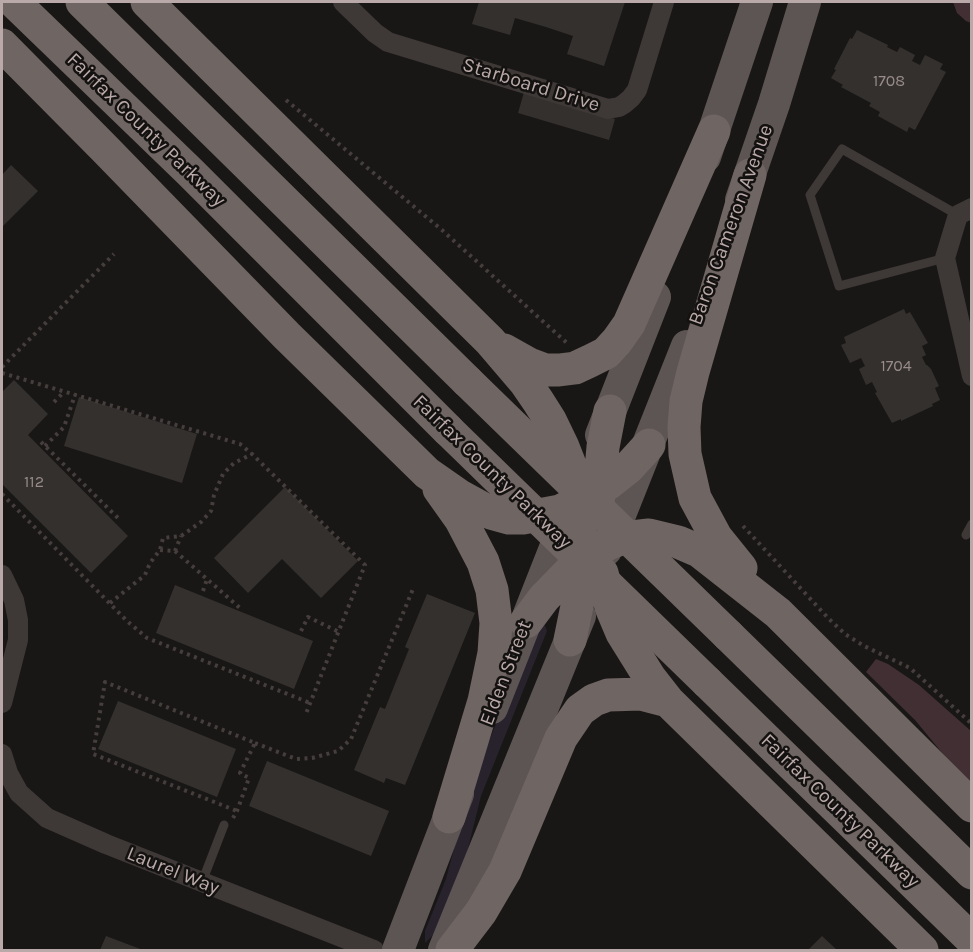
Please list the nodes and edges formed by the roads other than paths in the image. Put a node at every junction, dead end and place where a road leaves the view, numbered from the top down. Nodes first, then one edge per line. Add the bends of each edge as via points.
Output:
1 (14, 2) edge
2 (82, 2) edge
3 (147, 2) edge
4 (343, 2) edge
5 (664, 2) edge
6 (757, 2) edge
7 (805, 2) edge
8 (2, 45) edge
9 (714, 131) junction
10 (750, 175) junction
11 (965, 212) edge
12 (945, 258) junction
13 (490, 341) junction
14 (972, 376) edge
15 (613, 404) joint
16 (649, 445) junction
17 (427, 473) junction
18 (582, 497) junction
19 (972, 524) edge
20 (966, 535) dead end
21 (597, 554) junction
22 (2, 575) edge
23 (778, 613) junction
24 (526, 622) junction
25 (570, 640) joint
26 (668, 701) junction
27 (2, 703) edge
28 (2, 754) edge
29 (972, 806) edge
30 (449, 817) junction
31 (226, 826) road end
32 (972, 873) edge
33 (202, 882) junction
34 (972, 940) edge
35 (375, 951) edge
36 (398, 951) edge
37 (444, 951) edge
38 (452, 951) edge
39 (922, 951) edge

1 - 34 highway, Fairfax County Parkway, bridge
2 - 32 highway, bridge
3 - 13 highway
4 - 5 street, Starboard Drive via 388,42 608,109 624,104 636,90
6 - 9 main road
7 - 10 main road, Baron Cameron Avenue
8 - 17 highway
9 - 13 highway via 629,324 606,353 575,368 545,370
9 - 15 main road
10 - 16 main road, Baron Cameron Avenue
10 - 23 highway via 686,401 685,454 694,498 716,537
11 - 12 street
11 - 12 lane via 842,149 810,195 839,286
12 - 14 street
13 - 18 highway via 525,382 550,420
15 - 18 highway via 603,447
16 - 18 highway via 628,468
16 - 21 main road
17 - 18 highway via 477,507 508,518 560,511
17 - 30 highway via 461,520 483,562 496,623 484,701
18 - 21 highway via 597,515
18 - 24 main road, Elden Street
19 - 20 lane
21 - 23 highway via 623,538 649,535 678,542 699,551
21 - 24 highway via 544,598
21 - 25 highway via 578,601
21 - 26 highway via 622,633
22 - 27 street via 14,600 18,640
23 - 29 highway
24 - 30 main road, Elden Street
25 - 37 main road
26 - 38 highway via 641,694 608,695 580,711 561,738 505,871
26 - 39 highway
28 - 33 street, Laurel Way via 19,793 47,818
30 - 36 main road, Elden Street
31 - 33 lane
33 - 35 street, Laurel Way

